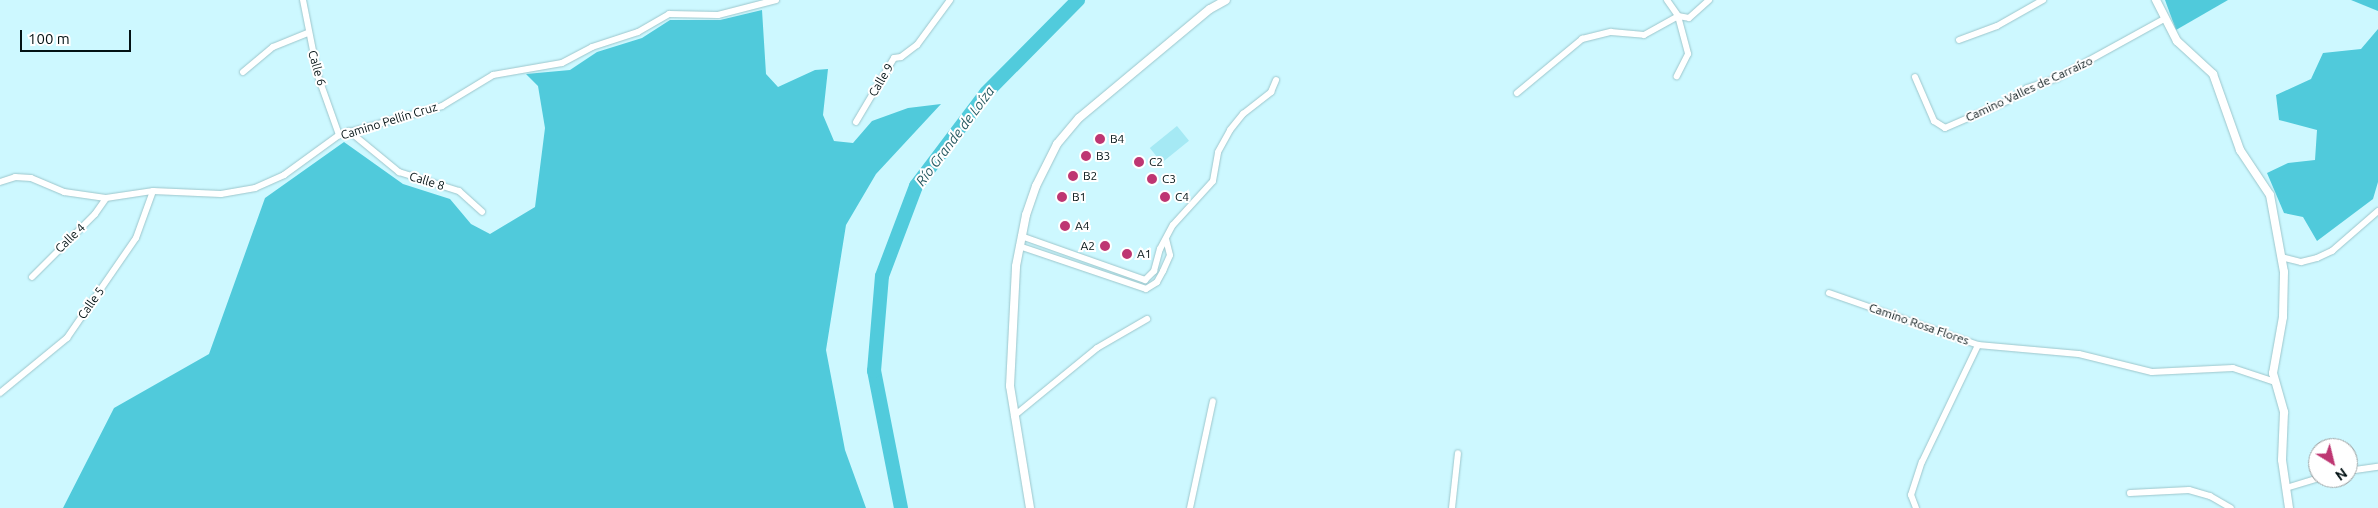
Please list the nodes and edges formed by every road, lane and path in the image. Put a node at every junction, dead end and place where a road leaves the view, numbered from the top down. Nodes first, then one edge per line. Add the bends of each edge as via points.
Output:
1 (303, 0) edge
2 (776, 0) edge
3 (950, 0) edge
4 (1226, 0) edge
5 (1667, 0) edge
6 (1709, 0) edge
7 (2043, 0) edge
8 (2156, 0) edge
9 (1678, 16) junction
10 (2164, 19) junction
11 (307, 33) junction
12 (1959, 40) dead end
13 (244, 72) dead end
14 (1677, 76) dead end
15 (1915, 77) dead end
16 (1276, 80) dead end
17 (1517, 94) dead end
18 (856, 122) dead end
19 (349, 131) junction
20 (339, 135) junction
21 (0, 182) edge
22 (153, 191) junction
23 (106, 198) junction
24 (2378, 211) edge
25 (482, 212) dead end
26 (1021, 236) junction
27 (1166, 239) junction
28 (1019, 246) junction
29 (2281, 257) junction
30 (32, 277) dead end
31 (1829, 293) dead end
32 (1147, 319) dead end
33 (1978, 345) junction
34 (2275, 382) junction
35 (0, 393) edge
36 (1213, 401) dead end
37 (1014, 416) junction
38 (1458, 454) dead end
39 (2378, 467) edge
40 (2358, 470) edge
41 (2308, 481) edge
42 (2286, 488) junction
43 (2130, 493) dead end
44 (1030, 508) edge
45 (1190, 508) edge
46 (1452, 508) edge
47 (1916, 508) edge
48 (2231, 508) edge
49 (2289, 508) edge

1 - 11 street, Calle 6
2 - 19 street, Camino Pellín Cruz via 718,15 669,14 638,32 562,62 494,75 442,106
3 - 18 street, Calle 9 via 917,45 901,57 894,58
4 - 26 street via 1210,9 1079,118 1057,144 1036,186
5 - 9 street
6 - 9 street via 1689,18
7 - 12 street via 1997,26
8 - 10 street
9 - 14 street via 1688,54
9 - 17 street via 1644,35 1611,32 1582,39
10 - 15 street, Camino Valles de Carraízo via 2057,78 2027,88 2008,101 1945,128 1934,121
10 - 29 street via 2177,41 2213,74 2240,150 2270,195
11 - 13 street via 273,47
11 - 20 street, Calle 6
16 - 27 street via 1271,92 1243,114 1230,130 1218,152 1213,181 1173,225
19 - 20 street, Camino Pellín Cruz
19 - 25 street, Calle 8 via 399,172 459,191
20 - 22 street, Camino Pellín Cruz via 263,186 221,194
21 - 23 street, Camino Pellín Cruz via 15,176 31,178 64,192
22 - 23 street, Camino Pellín Cruz
22 - 35 street, Calle 5 via 136,238 67,338
23 - 30 street, Calle 4 via 95,214
24 - 29 street via 2332,251 2301,262
26 - 27 street via 1145,280 1154,271
26 - 28 street
27 - 28 street via 1170,255 1157,282 1146,288
28 - 37 street via 1010,386
29 - 34 street via 2283,317 2273,373
31 - 33 street, Camino Rosa Flores
32 - 37 street via 1097,348
33 - 34 street, Camino Rosa Flores via 2079,354 2152,372 2233,368
33 - 47 street via 1922,462 1910,495
34 - 42 street via 2284,412 2282,460
36 - 45 street
37 - 44 street
38 - 46 street
39 - 40 street
41 - 42 street
42 - 49 street
43 - 48 street via 2189,490 2210,496

